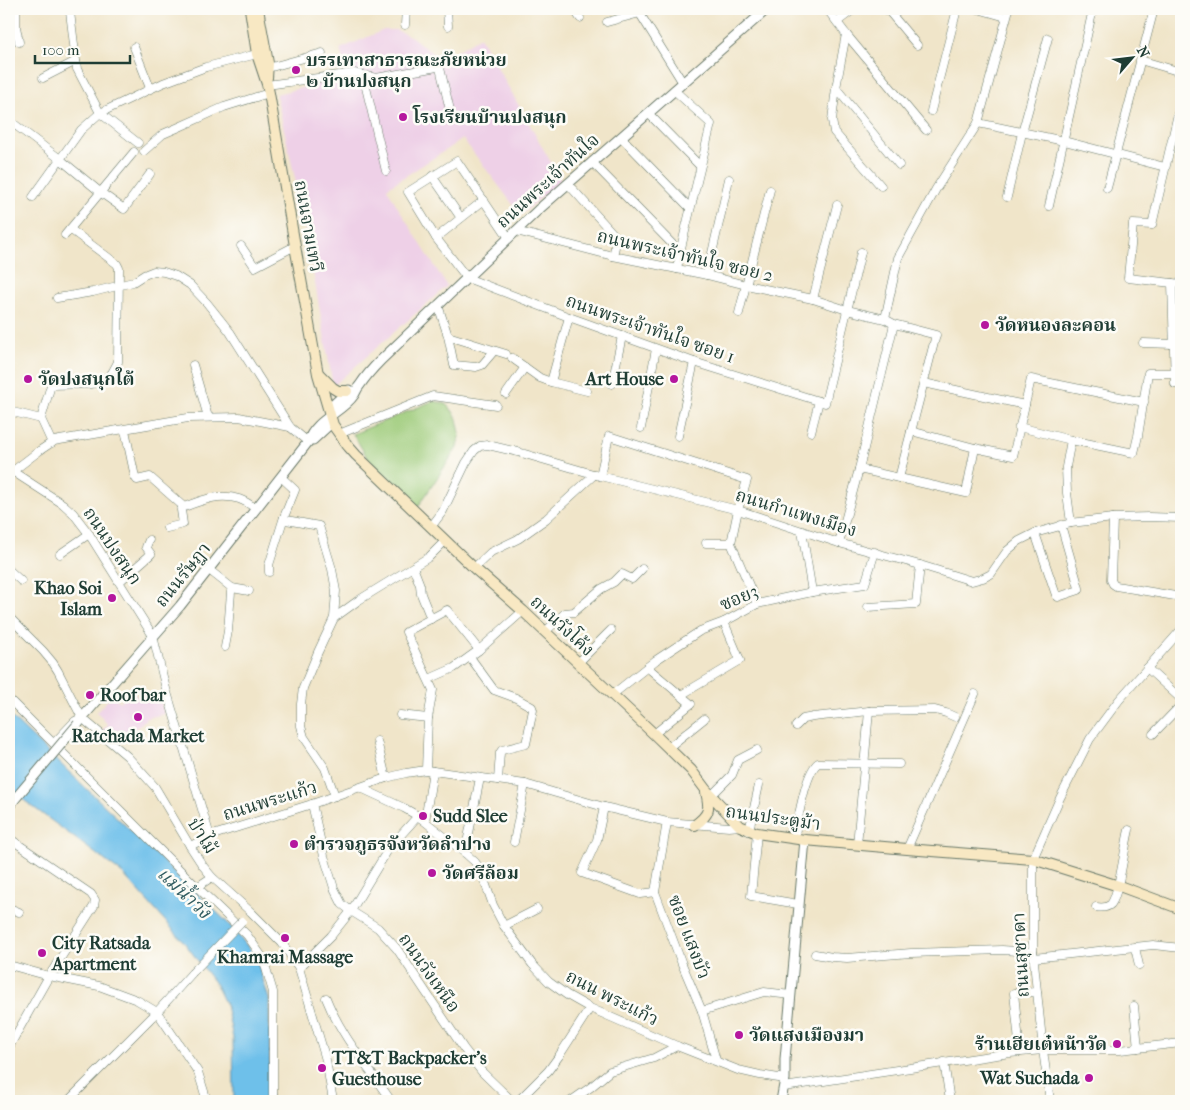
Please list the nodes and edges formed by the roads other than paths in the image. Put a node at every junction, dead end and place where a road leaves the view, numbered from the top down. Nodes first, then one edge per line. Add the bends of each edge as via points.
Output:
1 (16, 9) edge
2 (21, 9) edge
3 (250, 9) edge
4 (258, 9) edge
5 (406, 9) edge
6 (447, 9) edge
7 (574, 9) edge
8 (649, 9) edge
9 (827, 9) edge
10 (854, 9) edge
11 (887, 9) edge
12 (957, 9) edge
13 (978, 9) edge
14 (1010, 9) edge
15 (1094, 9) edge
16 (1154, 9) edge
17 (69, 11) edge
18 (639, 11) edge
19 (762, 11) edge
20 (1006, 17) junction
21 (580, 18) dead end
22 (607, 22) dead end
23 (837, 22) junction
24 (406, 25) dead end
25 (448, 26) dead end
26 (12, 28) edge
27 (846, 34) junction
28 (1048, 38) dead end
29 (19, 42) dead end
30 (917, 45) dead end
31 (134, 47) dead end
32 (322, 53) dead end
33 (257, 54) junction
34 (1140, 60) junction
35 (76, 61) junction
36 (266, 65) junction
37 (1181, 72) edge
38 (363, 75) junction
39 (43, 78) dead end
40 (683, 83) junction
41 (268, 87) junction
42 (150, 88) junction
43 (836, 88) junction
44 (674, 90) junction
45 (1181, 101) edge
46 (450, 110) dead end
47 (931, 111) dead end
48 (100, 113) junction
49 (648, 114) junction
50 (978, 123) junction
51 (10, 125) edge
52 (926, 130) dead end
53 (1022, 133) junction
54 (621, 137) junction
55 (1064, 141) junction
56 (138, 143) dead end
57 (134, 152) dead end
58 (144, 152) dead end
59 (1116, 154) junction
60 (60, 159) junction
61 (592, 162) junction
62 (900, 165) dead end
63 (700, 166) junction
64 (1165, 167) junction
65 (386, 171) dead end
66 (150, 174) dead end
67 (432, 176) junction
68 (729, 179) dead end
69 (568, 184) junction
70 (881, 186) dead end
71 (1107, 188) dead end
72 (770, 190) dead end
73 (100, 192) junction
74 (33, 197) dead end
75 (1007, 197) dead end
76 (484, 200) junction
77 (837, 205) dead end
78 (1049, 206) dead end
79 (690, 208) junction
80 (461, 218) junction
81 (516, 231) junction
82 (436, 238) junction
83 (509, 238) junction
84 (241, 246) dead end
85 (295, 246) junction
86 (680, 252) junction
87 (861, 252) dead end
88 (613, 256) junction
89 (677, 269) junction
90 (707, 275) junction
91 (467, 278) junction
92 (1172, 283) junction
93 (1181, 284) edge
94 (120, 285) junction
95 (746, 285) junction
96 (56, 298) dead end
97 (812, 299) junction
98 (438, 305) junction
99 (847, 310) junction
100 (739, 313) dead end
101 (569, 317) junction
102 (885, 319) junction
103 (894, 324) junction
104 (448, 336) junction
105 (622, 336) junction
106 (1143, 343) dead end
107 (1174, 344) junction
108 (656, 348) junction
109 (494, 351) junction
110 (694, 362) junction
111 (193, 365) dead end
112 (525, 367) junction
113 (1174, 373) junction
114 (318, 374) junction
115 (551, 382) junction
116 (924, 383) junction
117 (612, 384) dead end
118 (1178, 384) edge
119 (359, 386) junction
120 (347, 391) junction
121 (587, 392) dead end
122 (506, 394) dead end
123 (822, 402) junction
124 (1144, 402) junction
125 (496, 405) dead end
126 (1025, 405) junction
127 (9, 411) edge
128 (329, 415) junction
129 (208, 417) junction
130 (41, 419) junction
131 (290, 427) junction
132 (1018, 427) junction
133 (641, 428) dead end
134 (124, 430) junction
135 (911, 431) junction
136 (344, 432) junction
137 (811, 432) dead end
138 (678, 436) dead end
139 (1071, 440) junction
140 (308, 442) junction
141 (52, 443) junction
142 (975, 448) junction
143 (356, 454) junction
144 (859, 469) junction
145 (11, 470) edge
146 (597, 475) junction
147 (281, 477) junction
148 (899, 478) junction
149 (184, 506) junction
150 (256, 509) junction
151 (738, 510) junction
152 (284, 516) junction
153 (1113, 518) junction
154 (1181, 518) edge
155 (1071, 523) junction
156 (1062, 525) junction
157 (431, 527) junction
158 (167, 528) dead end
159 (802, 531) junction
160 (1034, 533) junction
161 (89, 534) junction
162 (149, 540) dead end
163 (445, 541) junction
164 (706, 543) dead end
165 (731, 543) junction
166 (839, 543) junction
167 (875, 552) junction
168 (60, 554) dead end
169 (920, 565) junction
170 (413, 567) junction
171 (474, 568) junction
172 (208, 569) junction
173 (642, 569) dead end
174 (9, 570) edge
175 (270, 572) dead end
176 (21, 581) dead end
177 (119, 582) junction
178 (232, 588) junction
179 (249, 591) dead end
180 (812, 592) junction
181 (1181, 597) edge
182 (757, 604) junction
183 (868, 607) dead end
184 (523, 611) junction
185 (9, 617) edge
186 (334, 618) junction
187 (431, 619) junction
188 (724, 622) junction
189 (611, 630) dead end
190 (1181, 630) edge
191 (545, 632) junction
192 (153, 636) junction
193 (225, 647) dead end
194 (480, 650) junction
195 (470, 656) junction
196 (578, 663) junction
197 (647, 667) junction
198 (1147, 668) junction
199 (429, 679) junction
200 (975, 694) dead end
201 (612, 695) junction
202 (681, 696) junction
203 (1181, 699) edge
204 (9, 700) edge
205 (1181, 705) edge
206 (869, 711) junction
207 (400, 714) dead end
208 (428, 718) junction
209 (955, 718) dead end
210 (704, 719) dead end
211 (80, 721) junction
212 (796, 726) dead end
213 (654, 734) junction
214 (1153, 734) dead end
215 (377, 741) dead end
216 (54, 743) junction
217 (668, 748) junction
218 (758, 750) dead end
219 (864, 764) junction
220 (899, 764) dead end
221 (430, 771) junction
222 (386, 778) junction
223 (480, 778) junction
224 (498, 780) junction
225 (525, 784) junction
226 (759, 785) dead end
227 (361, 788) junction
228 (708, 793) junction
229 (335, 796) junction
230 (312, 804) junction
231 (9, 806) edge
232 (604, 806) junction
233 (421, 818) junction
234 (667, 822) junction
235 (695, 825) junction
236 (749, 830) junction
237 (1129, 830) dead end
238 (210, 836) junction
239 (799, 839) junction
240 (11, 840) edge
241 (514, 842) dead end
242 (857, 845) junction
243 (190, 846) junction
244 (907, 849) junction
245 (465, 853) junction
246 (1034, 859) junction
247 (212, 877) junction
248 (1118, 885) junction
249 (197, 888) junction
250 (655, 892) junction
251 (798, 904) junction
252 (1096, 907) dead end
253 (9, 908) edge
254 (537, 909) dead end
255 (1181, 909) edge
256 (351, 911) junction
257 (19, 912) dead end
258 (251, 912) junction
259 (504, 926) junction
260 (1135, 948) junction
261 (1181, 948) edge
262 (815, 954) dead end
263 (1034, 955) junction
264 (1139, 964) dead end
265 (9, 965) edge
266 (299, 968) junction
267 (49, 976) junction
268 (1037, 992) junction
269 (790, 995) junction
270 (326, 998) dead end
271 (1134, 1006) dead end
272 (590, 1008) junction
273 (702, 1011) junction
274 (157, 1012) junction
275 (1181, 1043) edge
276 (677, 1046) junction
277 (9, 1047) edge
278 (1138, 1048) junction
279 (1043, 1050) junction
280 (1020, 1052) junction
281 (716, 1060) junction
282 (944, 1062) junction
283 (784, 1083) junction
284 (68, 1101) edge
285 (207, 1101) edge
286 (274, 1101) edge
287 (333, 1101) edge
288 (391, 1101) edge
289 (512, 1101) edge
290 (518, 1101) edge
291 (571, 1101) edge
292 (781, 1101) edge
293 (950, 1101) edge
294 (1050, 1101) edge

1 - 2 street
1 - 26 street
3 - 33 main road, ถนนจามเทวี
4 - 36 main road, ถนนจามเทวี
5 - 24 street
6 - 25 street
7 - 21 street
8 - 18 street
9 - 23 street
10 - 23 street
11 - 30 street
12 - 47 street
13 - 20 street
14 - 20 street
15 - 55 street
16 - 34 street
17 - 35 street
18 - 22 street
18 - 40 street
19 - 40 street, ถนนพระเจ้าทันใจ
20 - 50 street
23 - 27 street
26 - 29 street
27 - 43 street
27 - 52 street
28 - 53 street
31 - 42 street
32 - 36 street
33 - 36 main road, ถนนจามเทวี
33 - 42 street via 206,67
34 - 37 street
34 - 59 street
35 - 39 street
35 - 48 street
36 - 41 main road, ถนนจามเทวี
38 - 41 street via 354,73
38 - 46 street via 376,78 440,68
38 - 65 street
40 - 44 street, ถนนพระเจ้าทันใจ
41 - 58 street via 163,134
41 - 85 main road, ถนนจามเทวี
42 - 48 street
43 - 62 street
43 - 70 street via 832,120 834,132
44 - 49 street, ถนนพระเจ้าทันใจ
44 - 63 street via 711,124
45 - 64 street
48 - 56 street
48 - 60 street via 81,130
49 - 54 street, ถนนพระเจ้าทันใจ
49 - 63 street
50 - 53 street
50 - 102 street via 898,258
51 - 60 street
53 - 55 street
53 - 75 street
54 - 61 street, ถนนพระเจ้าทันใจ
54 - 79 street
55 - 59 street
55 - 78 street
57 - 73 street
59 - 64 street
59 - 71 street
60 - 73 street
60 - 74 street
61 - 69 street, ถนนพระเจ้าทันใจ
61 - 86 street
63 - 79 street
64 - 92 street via 1152,225 1133,224 1128,278
66 - 73 street via 124,209
67 - 76 street via 458,161
67 - 80 street
67 - 82 street via 408,192
68 - 90 street
69 - 81 street, ถนนพระเจ้าทันใจ
69 - 88 street via 617,238
72 - 95 street
73 - 94 street via 68,232 117,264
76 - 80 street
76 - 83 street
77 - 97 street
79 - 86 street
80 - 82 street
81 - 83 street, ถนนพระเจ้าทันใจ
81 - 88 street, ถนนพระเจ้าทันใจ ซอย 2
82 - 91 street
83 - 91 street, ถนนพระเจ้าทันใจ
84 - 85 street via 255,267
85 - 114 main road, ถนนจามเทวี
86 - 89 street
87 - 99 street
88 - 89 street, ถนนพระเจ้าทันใจ ซอย 2
89 - 90 street, ถนนพระเจ้าทันใจ ซอย 2
90 - 95 street, ถนนพระเจ้าทันใจ ซอย 2
91 - 98 street, ถนนพระเจ้าทันใจ
91 - 101 street, ถนนพระเจ้าทันใจ ซอย 1
92 - 93 street
92 - 107 street
94 - 96 street
94 - 130 street via 118,362 112,373 105,380 91,384 51,385
94 - 131 street via 134,282 154,271 176,276 190,285 230,332
95 - 97 street, ถนนพระเจ้าทันใจ ซอย 2
95 - 100 street
97 - 99 street, ถนนพระเจ้าทันใจ ซอย 2
98 - 104 street
98 - 119 street, ถนนพระเจ้าทันใจ
99 - 102 street, ถนนพระเจ้าทันใจ ซอย 2
99 - 123 street
101 - 105 street, ถนนพระเจ้าทันใจ ซอย 1
101 - 115 street
102 - 103 street, ถนนพระเจ้าทันใจ ซอย 2
103 - 116 street, ถนนพระเจ้าทันใจ ซอย 2 via 936,336
103 - 144 street
104 - 109 street
104 - 109 street via 454,365 482,365
105 - 108 street, ถนนพระเจ้าทันใจ ซอย 1
105 - 117 street
106 - 107 street
107 - 113 street
108 - 110 street, ถนนพระเจ้าทันใจ ซอย 1
108 - 133 street
109 - 112 street
110 - 123 street, ถนนพระเจ้าทันใจ ซอย 1
110 - 138 street
111 - 129 street
112 - 115 street
112 - 122 street
113 - 118 street
113 - 124 street via 1148,373
114 - 120 main road via 338,392
114 - 128 main road, ถนนจามเทวี
115 - 121 street
116 - 126 street
116 - 135 street, ถนนพระเจ้าทันใจ ซอย 2
119 - 120 street, ถนนพระเจ้าทันใจ
119 - 128 street, ถนนพระเจ้าทันใจ via 354,396
120 - 128 street, ถนนพระเจ้าทันใจ via 334,404
123 - 137 street
124 - 126 street via 1031,379
124 - 139 street via 1134,453
125 - 136 street via 433,396
126 - 132 street
127 - 130 street
128 - 136 main road, ถนนวังโค้ง
128 - 140 street, ถนนรัษฎา
128 - 143 main road, ถนนวังโค้ง
129 - 131 street via 239,417
129 - 134 street
130 - 141 street
131 - 140 street
132 - 139 street
132 - 142 street via 1013,456
134 - 141 street
134 - 149 street via 137,480 150,477
135 - 142 street
135 - 148 street, ถนนพระเจ้าทันใจ ซอย 2
136 - 143 main road, ถนนวังโค้ง
139 - 155 street via 1066,467
140 - 147 street, ถนนรัษฎา
141 - 145 street
142 - 148 street via 966,493
143 - 157 main road, ถนนวังโค้ง
144 - 148 street
144 - 166 street
145 - 161 street, ถนนปงสนุก via 63,504
146 - 151 street, ถนนกำแพงเมือง
146 - 151 street via 609,436 747,480
146 - 157 street, ถนนกำแพงเมือง via 518,452 480,446 466,463 443,511
146 - 171 street via 546,519 518,540 492,552
147 - 150 street, ถนนรัษฎา
147 - 152 street via 295,490
149 - 150 street via 224,496 240,499
149 - 158 street via 183,524
150 - 172 street, ถนนรัษฎา
151 - 159 street, ถนนกำแพงเมือง
151 - 165 street
152 - 175 street via 269,565
152 - 186 street via 286,520 319,526 336,591
153 - 154 street, ถนนกำแพงเมือง
153 - 155 street, ถนนกำแพงเมือง
153 - 181 street via 1113,584
155 - 156 street, ถนนกำแพงเมือง
156 - 160 street, ถนนกำแพงเมือง
156 - 160 street via 1080,588 1058,597
157 - 163 main road, ถนนวังโค้ง
159 - 166 street, ถนนกำแพงเมือง
159 - 180 street
160 - 169 street, ถนนกำแพงเมือง via 1007,551 991,574 983,578 972,581
161 - 168 street
161 - 177 street, ถนนปงสนุก
162 - 177 street via 146,547 151,554
163 - 170 street via 430,557
163 - 171 main road, ถนนวังโค้ง
164 - 165 street
165 - 182 street
166 - 167 street, ถนนกำแพงเมือง
167 - 169 street, ถนนกำแพงเมือง
167 - 180 street, ซอย3 via 865,584
169 - 183 street via 916,604
170 - 186 street
170 - 187 street
171 - 184 main road, ถนนวังโค้ง
172 - 178 street
172 - 192 street, ถนนรัษฎา
173 - 191 street via 632,579 620,575 574,612 565,613
174 - 176 street
177 - 192 street, ถนนปงสนุก
178 - 179 street
178 - 193 street
180 - 182 street, ซอย3
182 - 188 street, ซอย3
184 - 191 main road, ถนนวังโค้ง
184 - 194 street
185 - 211 street via 53,662
186 - 229 street via 303,688 301,726 304,737 325,768
187 - 194 street via 447,610
187 - 199 street via 406,632
188 - 197 street, ซอย3 via 700,631
188 - 202 street via 740,660
189 - 196 street
190 - 198 street
191 - 196 main road, ถนนวังโค้ง
192 - 211 street, ถนนรัษฎา
192 - 238 street, ถนนปงสนุก
194 - 195 street
195 - 199 street via 454,668
195 - 224 street via 494,690 516,698 533,710 526,744 500,753
196 - 201 main road, ถนนวังโค้ง
197 - 201 street, ซอย3
197 - 202 street
198 - 203 street
198 - 246 street via 1090,739
199 - 208 street via 433,690
200 - 244 street
201 - 213 main road, ถนนวังโค้ง
202 - 213 street via 691,704
204 - 216 street
205 - 214 street
206 - 209 street via 935,710
206 - 212 street via 813,716
206 - 219 street
207 - 208 street
208 - 221 street
210 - 217 street
211 - 216 street via 75,721
211 - 231 street, ถนนรัษฎา, bridge
211 - 243 street, ป่าไม้ via 127,756 155,787
213 - 217 main road, ถนนวังโค้ง
215 - 222 street
216 - 249 street
217 - 228 main road, ถนนวังโค้ง via 691,770
218 - 228 street via 738,760 732,775
219 - 220 street
219 - 239 street via 816,764 805,791
219 - 242 street
221 - 222 street, ถนนประตูม้า
221 - 223 street, ถนนประตูม้า
221 - 233 street
222 - 227 street, ถนนประตูม้า
223 - 224 street, ถนนประตูม้า
223 - 245 street
224 - 225 street, ถนนประตูม้า
225 - 232 street, ถนนประตูม้า
225 - 241 street
226 - 236 street
227 - 229 street, ถนนพระแก้ว
227 - 233 street, ถนน พระแก้ว
228 - 235 main road via 708,812
228 - 236 main road, ถนนวังโค้ง
229 - 230 street, ถนนพระแก้ว
230 - 238 street, ถนนพระแก้ว
230 - 256 street, ถนนวังเหนือ via 334,888 342,904
232 - 234 street, ถนนประตูม้า
232 - 250 street via 597,840 582,873 640,894
233 - 245 street, ถนน พระแก้ว
233 - 256 street via 389,848
234 - 235 street, ถนนประตูม้า
234 - 250 street, ซอย แสงบัว
235 - 236 street, ถนนประตูม้า
236 - 239 main road, ถนนประตูม้า
236 - 251 street via 751,896
237 - 248 street
238 - 243 street, ถนนพระแก้ว
239 - 242 main road, ถนนประตูม้า
239 - 251 street
240 - 267 street via 91,894 95,900
242 - 244 main road, ถนนประตูม้า
243 - 247 street, ป่าไม้
244 - 246 main road, ถนนประตูม้า
245 - 259 street, ถนน พระแก้ว via 482,871
246 - 248 main road, ถนนประตูม้า
246 - 263 street, ถนนสุชาดา
247 - 249 street
247 - 258 street, ป่าไม้
248 - 252 street via 1110,905
248 - 255 main road, ถนนประตูม้า
249 - 286 street via 247,935 263,958 273,992
250 - 273 street, ซอย แสงบัว
251 - 269 street
253 - 257 street
254 - 259 street
256 - 266 street
256 - 289 street, ถนนวังเหนือ via 378,928 397,949 464,1049
258 - 266 street, ป่าไม้ via 282,943
258 - 274 street, bridge
259 - 272 street, ถนน พระแก้ว via 549,982
260 - 261 street via 1153,945
260 - 263 street
260 - 264 street
262 - 263 street via 847,958 1002,950
263 - 268 street, ถนนสุชาดา
265 - 267 street
266 - 287 street, ป่าไม้ via 326,1060
267 - 274 street via 99,986 137,1000
267 - 277 street
268 - 279 street, ถนนสุชาดา
268 - 280 street via 1014,993
269 - 273 street via 764,992
269 - 283 street
270 - 288 street via 345,1035
271 - 278 street
272 - 276 street, ถนน พระแก้ว
272 - 290 street via 560,1056
273 - 281 street, ซอย แสงบัว
274 - 284 street
274 - 285 street via 198,1072
275 - 278 street
276 - 281 street, ถนน พระแก้ว
276 - 291 street via 654,1058 610,1071
278 - 279 street
279 - 280 street
279 - 294 street, ถนนสุชาดา
280 - 282 street
281 - 283 street, ถนน พระแก้ว
282 - 283 street
282 - 293 street
283 - 292 street

